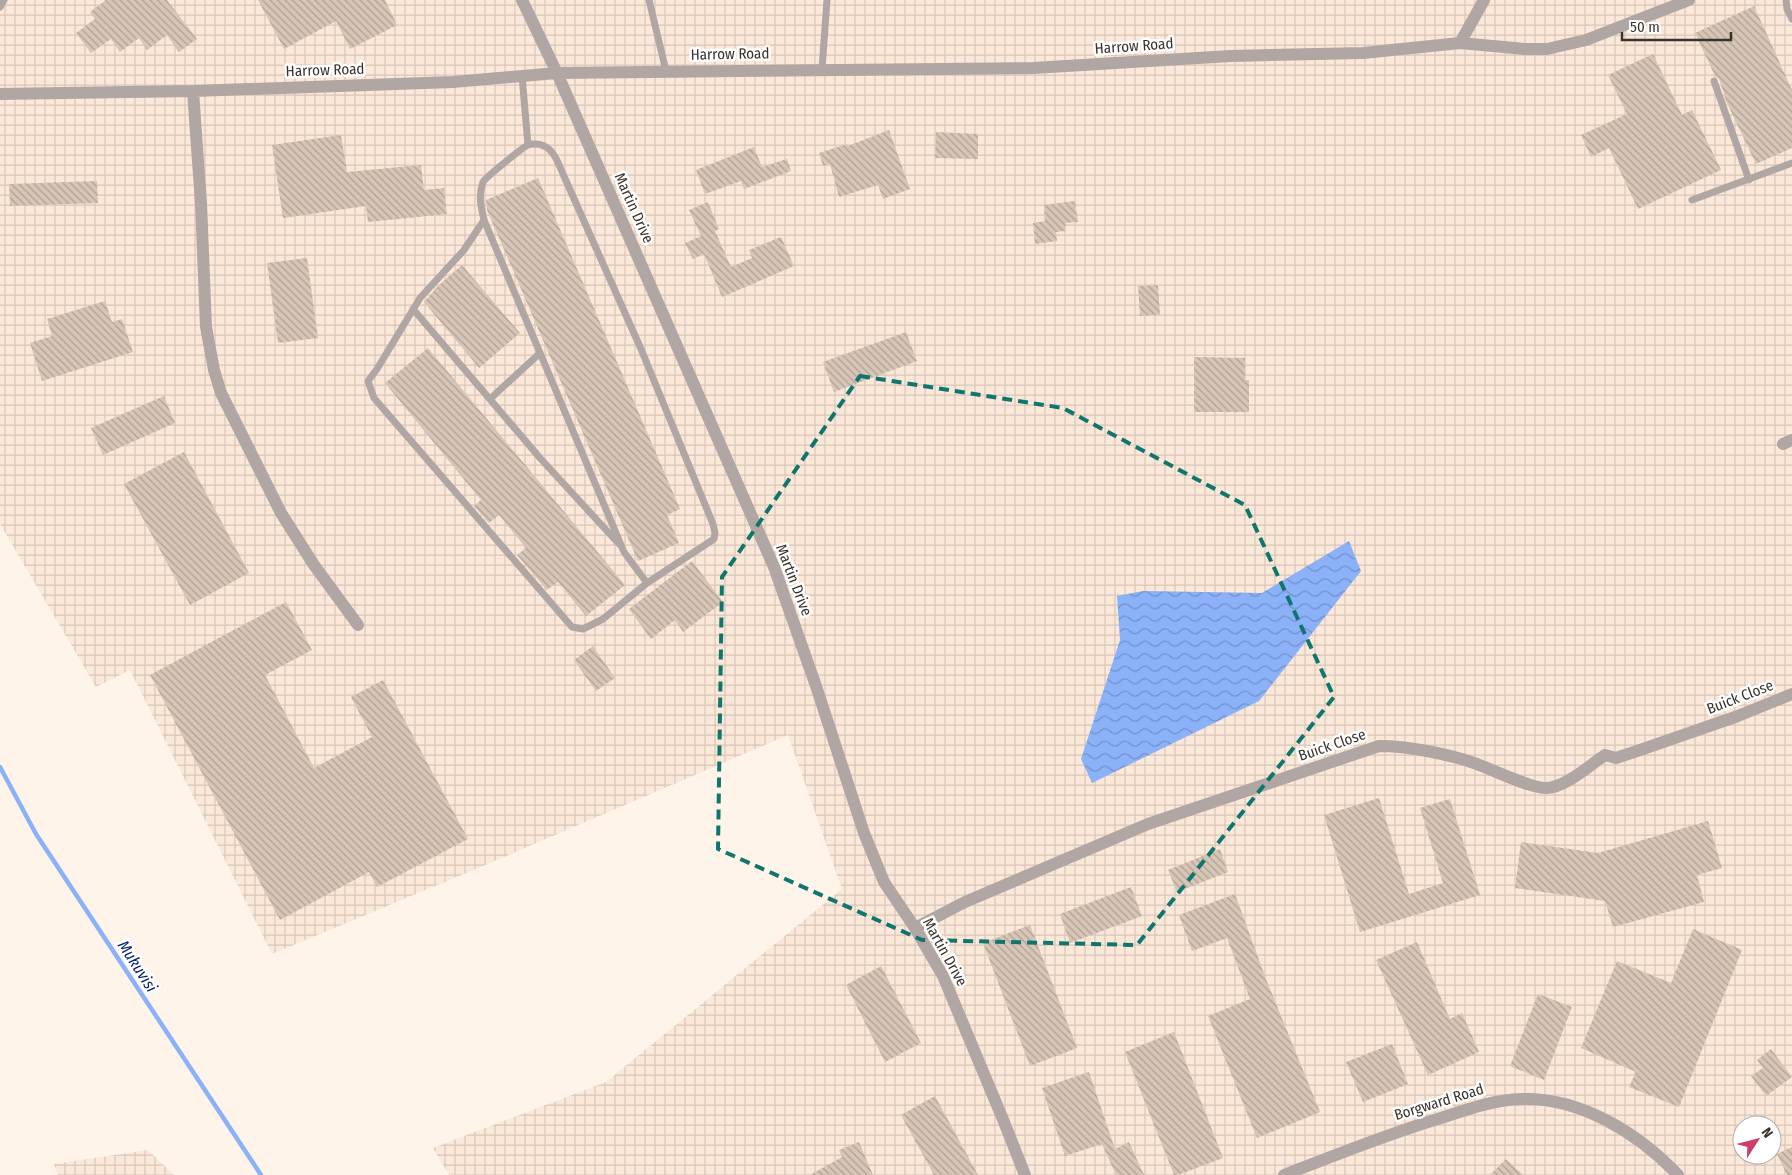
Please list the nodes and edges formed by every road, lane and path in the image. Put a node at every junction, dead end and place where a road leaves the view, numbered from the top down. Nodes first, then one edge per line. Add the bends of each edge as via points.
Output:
1 (4, 0) edge
2 (522, 0) edge
3 (649, 0) edge
4 (827, 0) edge
5 (1484, 0) edge
6 (1689, 0) edge
7 (1786, 0) edge
8 (0, 7) edge
9 (1792, 19) edge
10 (1460, 43) junction
11 (822, 69) junction
12 (666, 71) junction
13 (557, 73) junction
14 (522, 76) junction
15 (1714, 81) dead end
16 (193, 91) junction
17 (0, 94) edge
18 (528, 145) junction
19 (1792, 162) edge
20 (1749, 180) junction
21 (1692, 200) dead end
22 (484, 220) junction
23 (414, 309) junction
24 (540, 353) junction
25 (490, 399) junction
26 (624, 552) junction
27 (647, 583) junction
28 (358, 626) dead end
29 (1792, 694) edge
30 (915, 928) junction
31 (1025, 1175) edge
32 (1284, 1175) edge
33 (1678, 1175) edge

1 - 8 lane
2 - 13 street, Martin Drive
3 - 12 lane
4 - 11 lane
5 - 10 street
6 - 10 street, Harrow Road via 1586,40 1547,49
7 - 9 lane
10 - 11 street, Harrow Road via 1363,53 1231,56 1060,66
11 - 12 street, Harrow Road
12 - 13 street, Harrow Road
13 - 14 street, Harrow Road
13 - 30 street, Martin Drive via 774,568 864,833 884,882
14 - 16 street, Harrow Road via 453,82
14 - 18 lane
15 - 20 lane
16 - 17 street, Harrow Road
16 - 28 street via 206,327 217,378 281,513
18 - 22 lane via 484,180 479,198
18 - 27 lane via 546,146 555,157 641,349 716,533 714,539
19 - 20 lane
20 - 21 lane
22 - 23 lane via 464,250 420,298
22 - 24 lane
23 - 25 lane
23 - 27 lane via 368,381 374,398 572,627 583,629 603,620
24 - 25 lane
24 - 26 lane
25 - 26 lane
26 - 27 lane
29 - 30 street, Buick Close via 1616,758 1605,755 1572,780 1546,788 1465,761 1400,746 1379,746 1148,824 965,902
30 - 31 street, Martin Drive via 943,976
32 - 33 street, Borgward Road via 1395,1132 1490,1102 1524,1099 1559,1103 1601,1116 1637,1138

